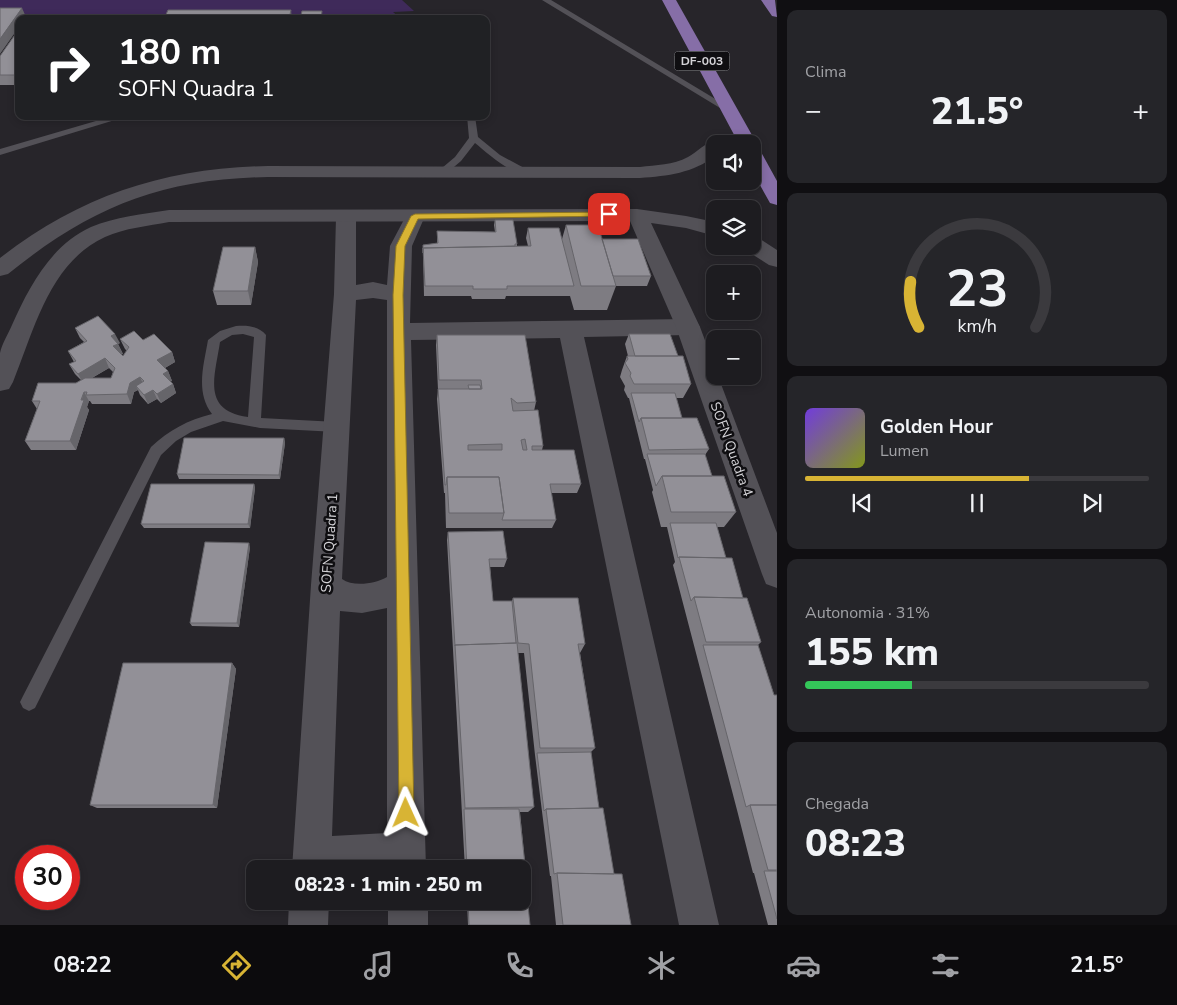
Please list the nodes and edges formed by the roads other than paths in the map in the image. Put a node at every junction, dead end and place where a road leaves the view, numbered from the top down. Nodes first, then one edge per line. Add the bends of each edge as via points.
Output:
1 (546, 0) edge
2 (670, 0) edge
3 (768, 0) edge
4 (777, 13) edge
5 (732, 115) junction
6 (110, 120) edge
7 (472, 120) edge
8 (721, 135) edge
9 (743, 135) edge
10 (474, 138) junction
11 (0, 152) edge
12 (706, 155) edge
13 (761, 169) edge
14 (445, 170) junction
15 (523, 171) junction
16 (252, 172) junction
17 (591, 192) junction
18 (777, 199) edge
19 (637, 215) junction
20 (415, 216) junction
21 (242, 217) junction
22 (346, 217) junction
23 (686, 222) junction
24 (706, 227) edge
25 (761, 250) edge
26 (777, 260) edge
27 (662, 265) junction
28 (0, 269) edge
29 (345, 294) junction
30 (398, 295) junction
31 (688, 327) junction
32 (570, 330) junction
33 (399, 332) junction
34 (0, 382) edge
35 (223, 416) junction
36 (254, 421) junction
37 (337, 427) junction
38 (777, 574) edge
39 (326, 585) junction
40 (402, 585) junction
41 (29, 702) dead end
42 (311, 860) edge
43 (407, 860) edge
44 (309, 910) edge
45 (408, 910) edge
46 (308, 925) edge
47 (408, 925) edge
48 (699, 925) edge

1 - 5 lane
2 - 5 highway, DF-003
3 - 4 highway
5 - 8 street
5 - 9 highway, DF-003
6 - 11 lane
7 - 10 lane
10 - 14 lane
10 - 15 lane
12 - 17 street via 678,168 630,173
13 - 18 highway
14 - 15 street
14 - 16 street
15 - 17 street
16 - 21 street via 238,181 230,194 230,203
16 - 28 street via 206,175 119,197 66,222
17 - 19 street
17 - 20 street
19 - 23 street
19 - 27 street, SOFN Quadra 4
20 - 22 street
20 - 30 street via 401,246
21 - 22 street
21 - 34 street via 169,216 130,222 96,232 67,250 46,278
22 - 29 street, SOFN Quadra 1
23 - 24 street
23 - 27 street
25 - 26 street
27 - 31 street, SOFN Quadra 4
29 - 30 street via 373,290
29 - 37 street, SOFN Quadra 1
30 - 33 street
31 - 32 street
31 - 38 street, SOFN Quadra 4
32 - 33 street
32 - 48 street
33 - 40 street
35 - 36 lane
35 - 36 lane via 213,404 209,385 214,340 222,333 254,330 260,335
35 - 41 lane via 192,424 172,435 156,451
36 - 37 lane
37 - 39 street, SOFN Quadra 1
39 - 40 street via 341,597 362,598 384,595
39 - 42 street, SOFN Quadra 1
40 - 43 street
44 - 46 street
45 - 47 street

